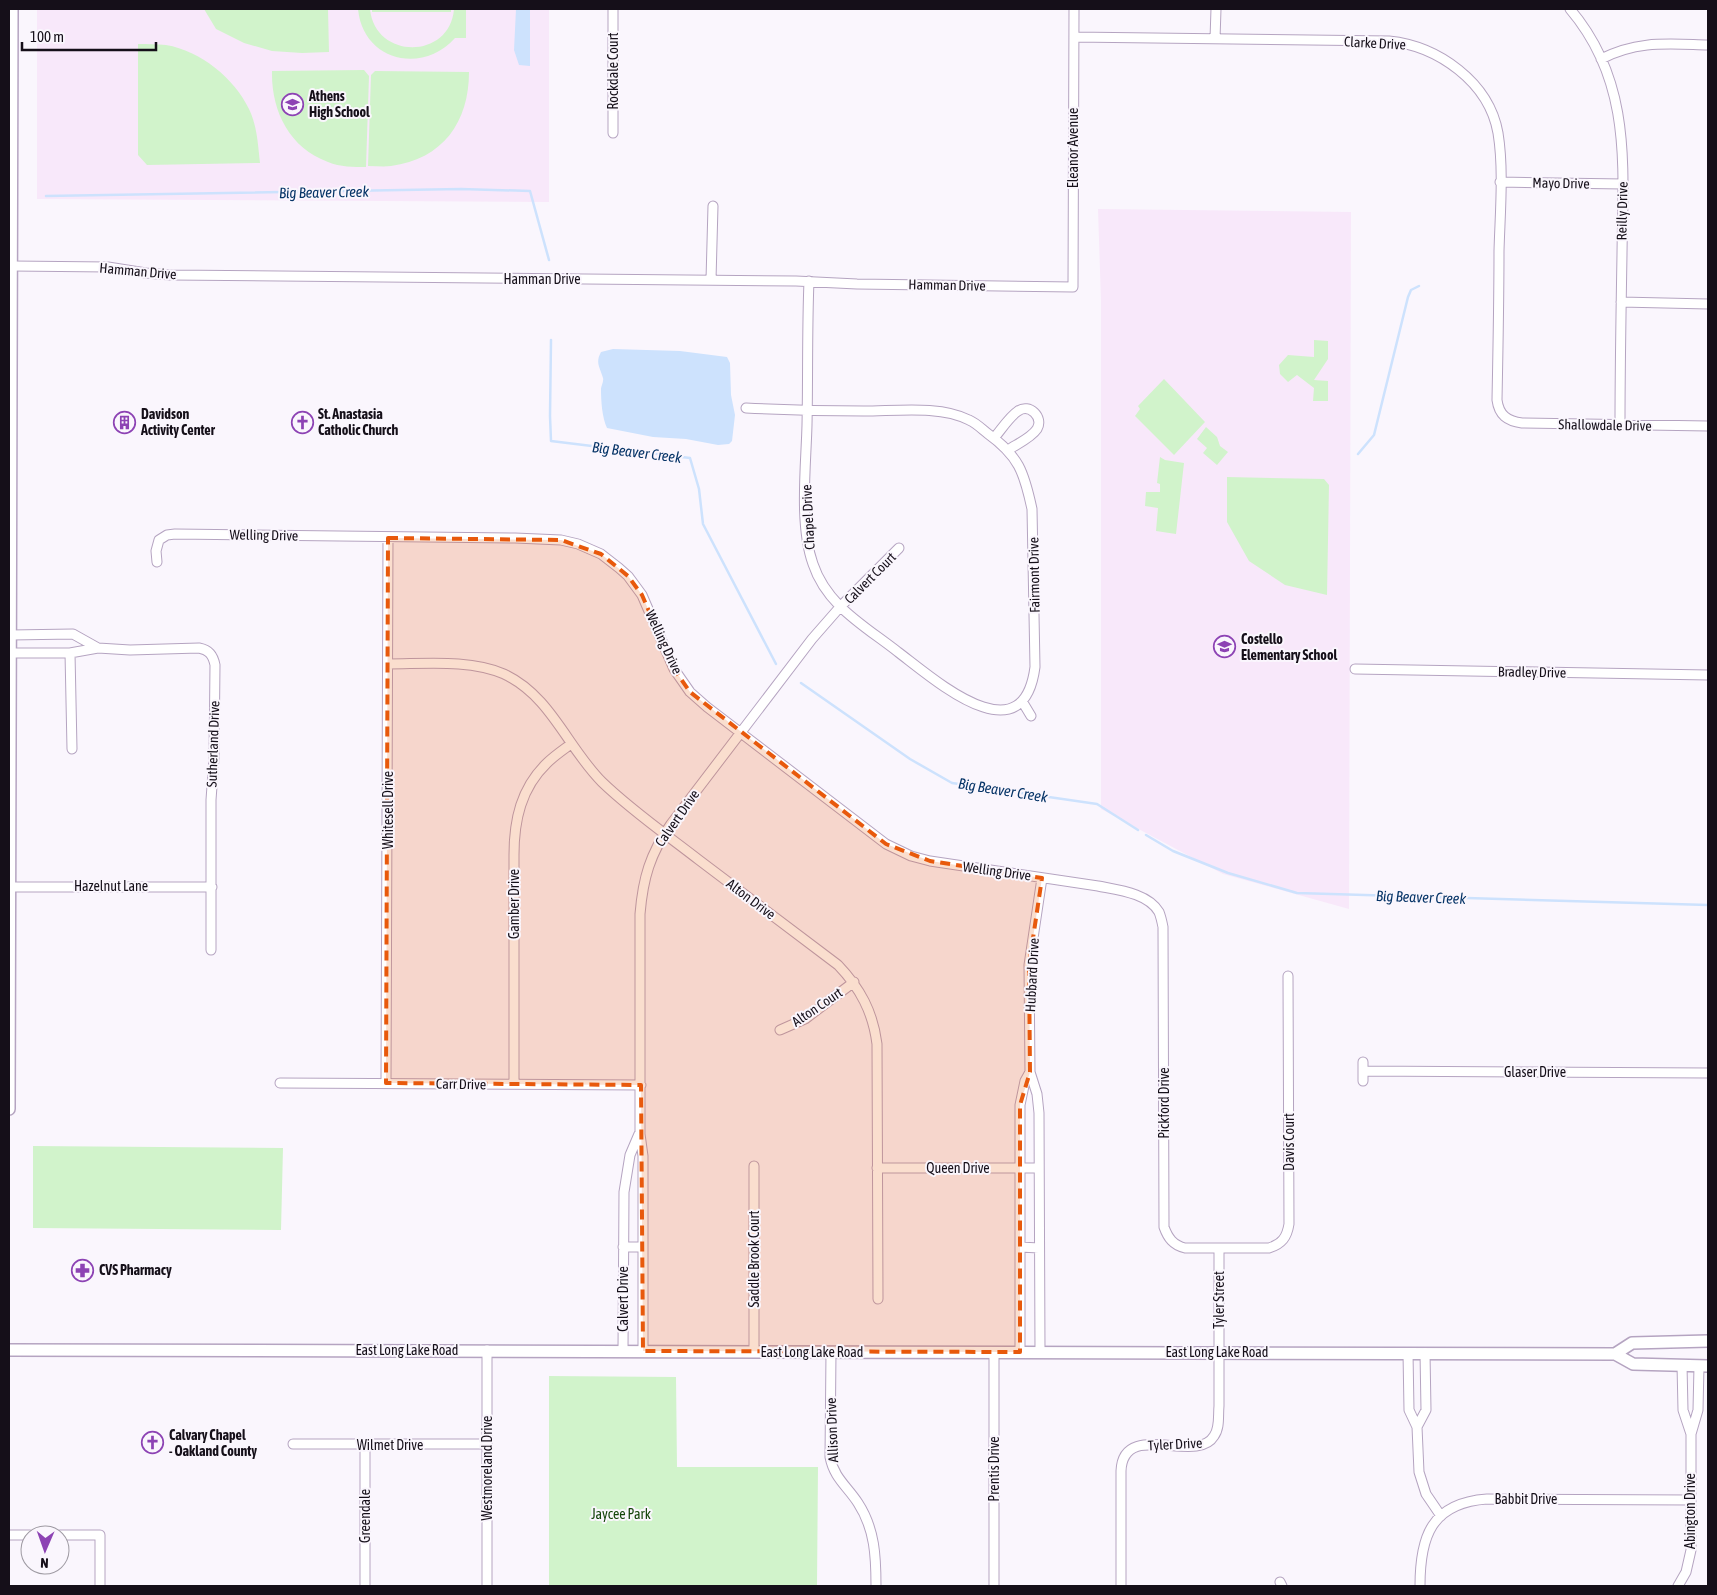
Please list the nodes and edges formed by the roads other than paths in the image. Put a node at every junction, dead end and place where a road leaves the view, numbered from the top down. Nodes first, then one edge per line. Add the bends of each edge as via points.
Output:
1 (12, 9) edge
2 (614, 9) edge
3 (1074, 9) edge
4 (1216, 9) edge
5 (1570, 9) edge
6 (1074, 37) junction
7 (1215, 39) junction
8 (1708, 45) edge
9 (1601, 58) junction
10 (613, 133) dead end
11 (1500, 182) junction
12 (1623, 184) junction
13 (713, 206) dead end
14 (12, 266) junction
15 (712, 280) junction
16 (809, 281) junction
17 (1073, 286) joint
18 (1622, 302) junction
19 (1708, 304) edge
20 (10, 366) edge
21 (746, 408) dead end
22 (808, 410) junction
23 (1502, 416) joint
24 (1620, 425) junction
25 (1708, 426) edge
26 (994, 438) junction
27 (1008, 450) junction
28 (388, 538) junction
29 (899, 548) dead end
30 (156, 562) dead end
31 (840, 608) junction
32 (11, 635) junction
33 (98, 648) junction
34 (10, 653) junction
35 (70, 653) junction
36 (388, 664) junction
37 (1355, 669) dead end
38 (1708, 675) edge
39 (1022, 701) junction
40 (1031, 716) dead end
41 (741, 732) junction
42 (571, 744) junction
43 (72, 749) dead end
44 (664, 833) junction
45 (1042, 878) junction
46 (10, 887) edge
47 (212, 887) junction
48 (1160, 914) joint
49 (211, 950) dead end
50 (1288, 976) dead end
51 (854, 982) junction
52 (780, 1030) dead end
53 (1030, 1072) junction
54 (1708, 1073) edge
55 (1362, 1081) dead end
56 (280, 1083) dead end
57 (386, 1083) junction
58 (514, 1084) junction
59 (641, 1085) junction
60 (9, 1109) edge
61 (640, 1134) junction
62 (754, 1166) dead end
63 (877, 1168) junction
64 (1019, 1168) junction
65 (1039, 1168) junction
66 (623, 1247) junction
67 (643, 1247) junction
68 (1020, 1248) junction
69 (1039, 1248) junction
70 (1219, 1248) junction
71 (878, 1299) dead end
72 (1708, 1342) edge
73 (1663, 1343) junction
74 (9, 1350) edge
75 (488, 1350) junction
76 (623, 1351) junction
77 (642, 1351) junction
78 (754, 1352) junction
79 (830, 1352) junction
80 (994, 1352) junction
81 (1020, 1352) junction
82 (1040, 1352) junction
83 (1219, 1352) junction
84 (1408, 1353) junction
85 (1425, 1353) junction
86 (1615, 1354) junction
87 (1658, 1364) junction
88 (1682, 1365) junction
89 (1704, 1366) edge
90 (1417, 1427) junction
91 (1691, 1434) junction
92 (293, 1444) dead end
93 (487, 1444) junction
94 (365, 1445) junction
95 (1691, 1500) junction
96 (1441, 1516) junction
97 (70, 1535) edge
98 (100, 1586) edge
99 (365, 1586) edge
100 (487, 1586) edge
101 (876, 1586) edge
102 (994, 1586) edge
103 (1121, 1586) edge
104 (1420, 1586) edge
105 (1678, 1586) edge

1 - 14 main road
2 - 10 street, Rockdale Court
3 - 6 street, Eleanor Avenue
4 - 7 street
5 - 9 street, Reilly Drive
6 - 7 street, Clarke Drive
6 - 17 street, Eleanor Avenue
7 - 11 street, Clarke Drive via 1389,42 1413,45 1436,54 1465,75 1490,110 1498,132
8 - 9 street via 1636,45
9 - 12 street, Reilly Drive via 1619,116
11 - 12 street, Mayo Drive
11 - 23 street, Clarke Drive via 1497,400
12 - 18 street, Reilly Drive
13 - 15 street
14 - 15 street, Hamman Drive via 108,267 170,275
14 - 20 main road
15 - 16 street, Hamman Drive
16 - 17 street, Hamman Drive
16 - 22 street, Chapel Drive
18 - 19 street
18 - 24 street, Reilly Drive
20 - 32 main road
21 - 22 street, Fairmont Drive
22 - 26 street, Fairmont Drive via 947,413 969,420
22 - 31 street, Chapel Drive via 805,506 809,552 820,581
23 - 24 street, Shallowdale Drive via 1522,423
24 - 25 street, Shallowdale Drive
26 - 27 street, Fairmont Drive
26 - 27 street via 1016,412 1026,408 1033,411 1038,416 1037,428
27 - 39 street, Fairmont Drive via 1020,468 1032,509 1035,667 1033,684
28 - 30 street, Welling Drive via 175,534 162,537 157,544
28 - 36 street, Whitesell Drive
28 - 41 street, Welling Drive via 561,540 601,554 628,576 642,595 674,669 690,692
29 - 31 street, Calvert Court
31 - 39 street, Chapel Drive via 946,689 976,705 991,710 1004,709
31 - 41 street, Calvert Drive via 812,639
32 - 33 street, Sutherland Drive via 73,634
32 - 34 main road
33 - 35 street, Sutherland Drive
33 - 47 street, Sutherland Drive via 199,648 212,655 215,665
34 - 35 street, Sutherland Drive
34 - 46 main road
35 - 43 street
36 - 42 street, Alton Drive via 470,665 505,675 536,696
36 - 57 street, Whitesell Drive
37 - 38 street, Bradley Drive
39 - 40 street
41 - 44 street, Calvert Drive
41 - 45 street, Welling Drive via 894,848 930,861
42 - 44 street, Alton Drive via 602,782
42 - 58 street, Gamber Drive via 546,763 534,778 520,804 516,825
44 - 51 street, Alton Drive via 838,965
44 - 59 street, Calvert Drive via 648,866 641,899
45 - 48 street, Welling Drive via 1124,891 1150,902
45 - 53 street, Hubbard Drive via 1029,965
46 - 47 street, Hazelnut Lane
46 - 60 main road
47 - 49 street, Sutherland Drive
48 - 70 street, Pickford Drive via 1163,928 1164,1227 1170,1240 1179,1247
50 - 70 street, Davis Court via 1288,1230 1280,1243 1269,1248
51 - 52 street, Alton Court via 805,1019
51 - 63 street, Alton Drive via 870,1011 875,1032
53 - 64 street, Hubbard Drive via 1020,1105
53 - 65 street, Hubbard Drive via 1039,1104
54 - 55 street, Glaser Drive via 1363,1067
56 - 57 street, Carr Drive
57 - 58 street, Carr Drive
58 - 59 street, Carr Drive
59 - 61 street, Calvert Drive
61 - 66 street, Calvert Drive via 630,1155 624,1182
61 - 67 street, Calvert Drive
62 - 78 street, Saddle Brook Court
63 - 64 street, Queen Drive
63 - 71 street, Alton Drive
64 - 65 street, Queen Drive
64 - 68 street, Hubbard Drive
65 - 69 street, Hubbard Drive
66 - 67 street, Calvert Drive
66 - 76 street, Calvert Drive
67 - 77 street, Calvert Drive
68 - 69 street
68 - 81 street, Hubbard Drive
69 - 82 street, Hubbard Drive
70 - 83 street, Tyler Street
72 - 73 main road, East Long Lake Road
73 - 86 main road, East Long Lake Road via 1632,1343
73 - 87 main road via 1656,1351
74 - 75 main road, East Long Lake Road
75 - 76 main road, East Long Lake Road
75 - 93 street, Westmoreland Drive
76 - 77 main road, East Long Lake Road
77 - 78 main road, East Long Lake Road
78 - 79 main road, East Long Lake Road
79 - 80 main road, East Long Lake Road
79 - 101 street, Allison Drive via 830,1457 837,1478 860,1506 871,1531
80 - 81 main road, East Long Lake Road
80 - 102 street, Prentis Drive
81 - 82 main road, East Long Lake Road
82 - 83 main road, East Long Lake Road
83 - 84 main road, East Long Lake Road
83 - 103 street, Tyler Drive via 1218,1423 1212,1439 1196,1446 1134,1446 1122,1458
84 - 85 main road, East Long Lake Road
84 - 90 street via 1409,1410
85 - 86 main road, East Long Lake Road
85 - 90 street via 1426,1410
86 - 87 main road, East Long Lake Road via 1633,1364
87 - 88 main road, East Long Lake Road
88 - 89 main road, East Long Lake Road
88 - 91 street, Abington Drive via 1683,1410
89 - 91 street, Abington Drive
90 - 96 street via 1421,1483
91 - 95 street, Abington Drive
92 - 94 street, Wilmet Drive
93 - 94 street, Wilmet Drive
93 - 100 street, Westmoreland Drive
94 - 99 street, Greendale
95 - 96 street, Babbit Drive via 1487,1499 1468,1501
95 - 105 street, Abington Drive via 1689,1562
96 - 104 street, Babbit Drive via 1424,1542
97 - 98 street via 100,1535

